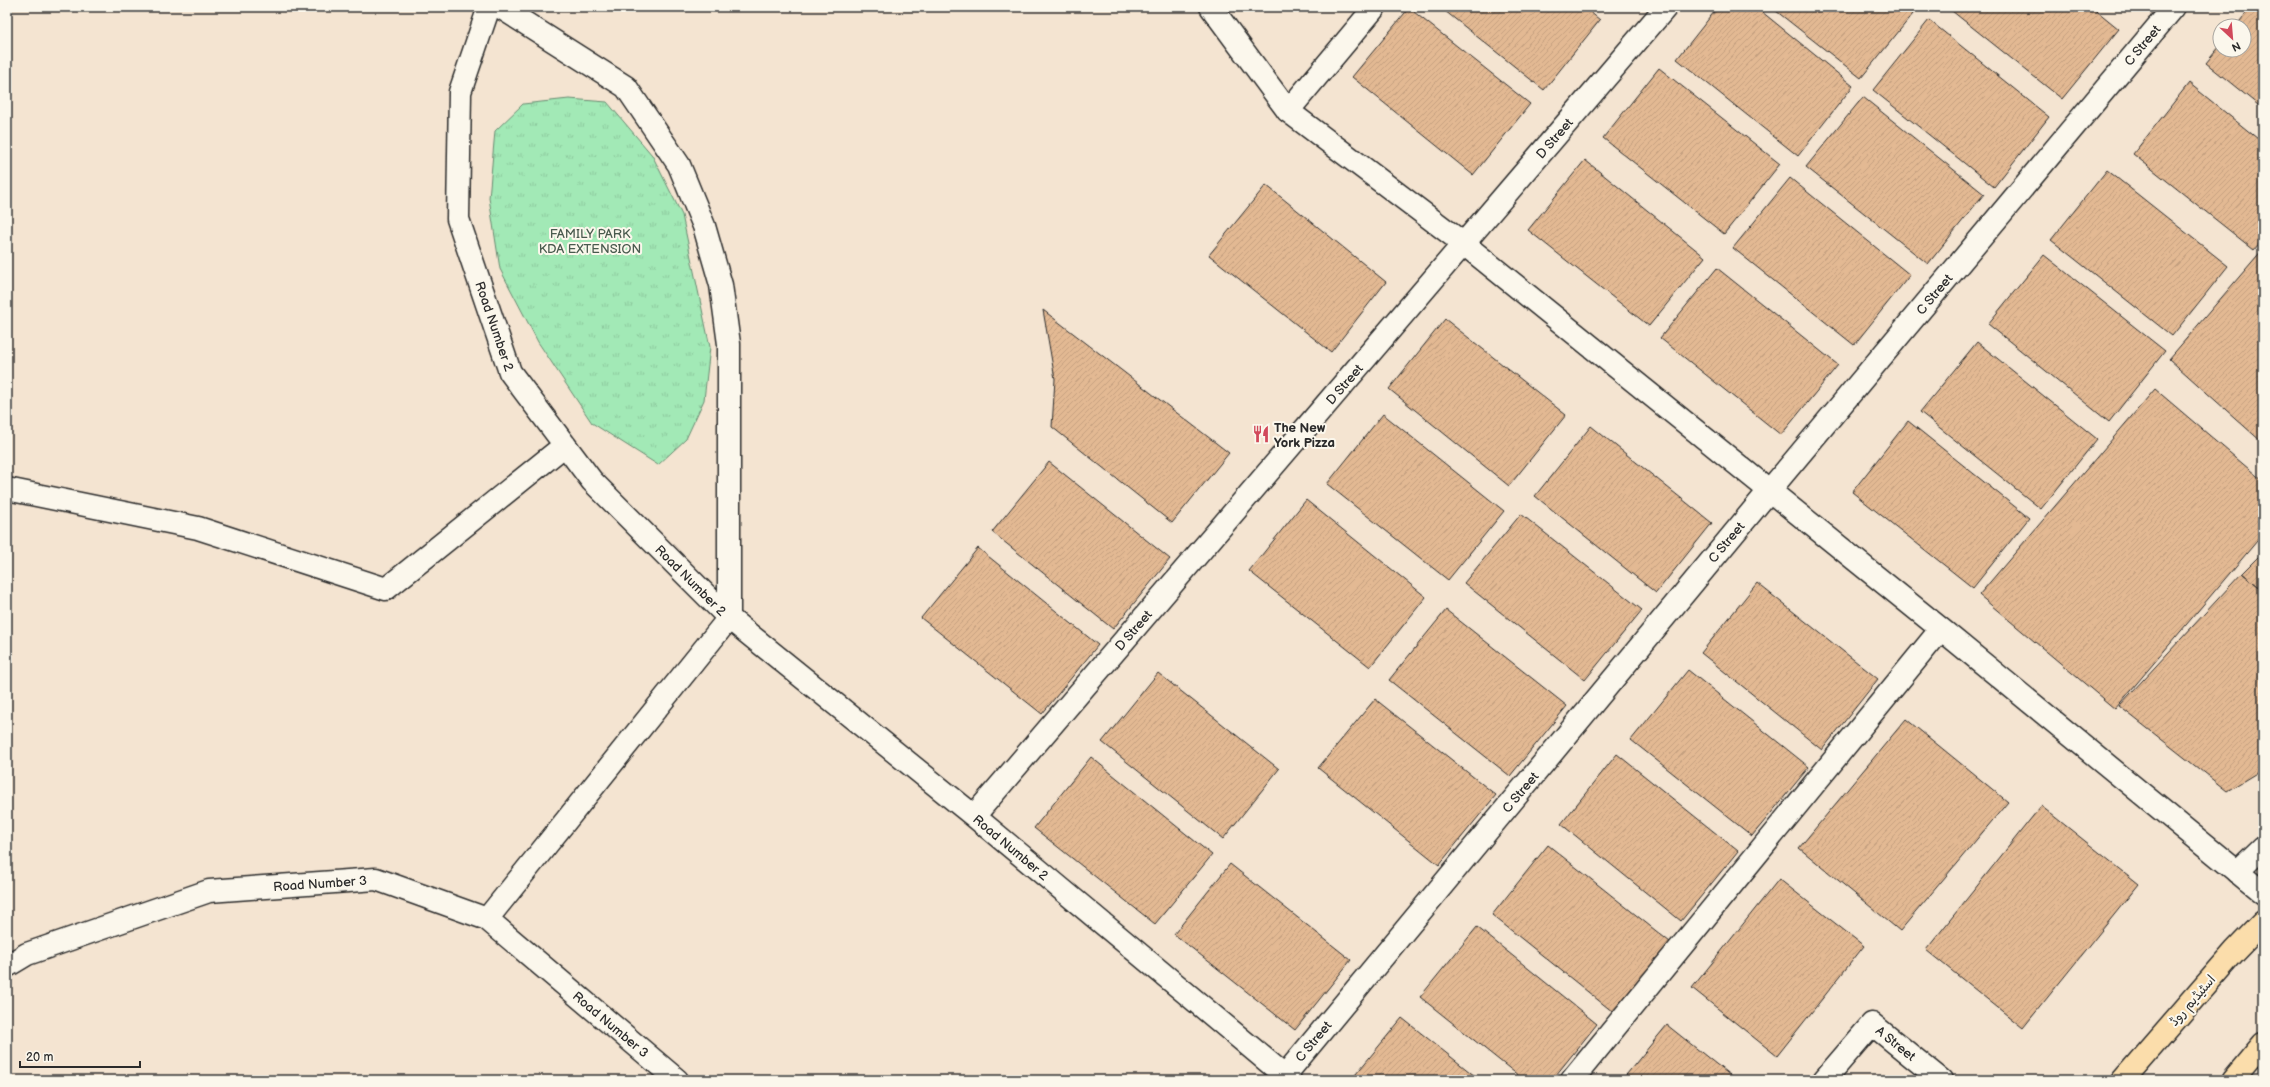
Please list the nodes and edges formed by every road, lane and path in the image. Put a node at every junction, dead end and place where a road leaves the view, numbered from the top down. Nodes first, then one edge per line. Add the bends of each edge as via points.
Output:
1 (489, 7) edge
2 (500, 7) edge
3 (1211, 7) edge
4 (1375, 7) edge
5 (1666, 7) edge
6 (2174, 7) edge
7 (1288, 111) junction
8 (1464, 244) junction
9 (565, 445) junction
10 (7, 489) edge
11 (1769, 491) junction
12 (729, 618) junction
13 (1941, 629) junction
14 (974, 816) junction
15 (2263, 848) edge
16 (2237, 872) junction
17 (2263, 894) edge
18 (487, 919) junction
19 (2263, 922) edge
20 (7, 966) edge
21 (2263, 1044) edge
22 (1286, 1078) edge
23 (677, 1080) edge
24 (1572, 1080) edge
25 (1824, 1080) edge
26 (1941, 1080) edge
27 (2124, 1080) edge
28 (2233, 1080) edge

1 - 9 street, Road Number 2 via 460,92 458,219 510,372
2 - 12 street, Road Number 2 via 626,87 679,165 704,226 722,286 728,344
3 - 7 street
4 - 7 street
5 - 8 street, D Street
6 - 11 street, C Street
7 - 8 street
8 - 11 street
8 - 14 street, D Street
9 - 10 street via 386,589 198,528
9 - 12 street, Road Number 2 via 592,481
11 - 13 street
11 - 22 street, C Street
12 - 14 street, Road Number 2
12 - 18 street
13 - 16 street
13 - 24 street
14 - 22 street, Road Number 2
15 - 16 street
16 - 17 street
18 - 20 street, Road Number 3 via 376,879 209,891 27,954
18 - 23 street, Road Number 3
19 - 27 main road, اسٹیڈیم روڈ
21 - 28 main road
25 - 26 street, A Street via 1872,1024

